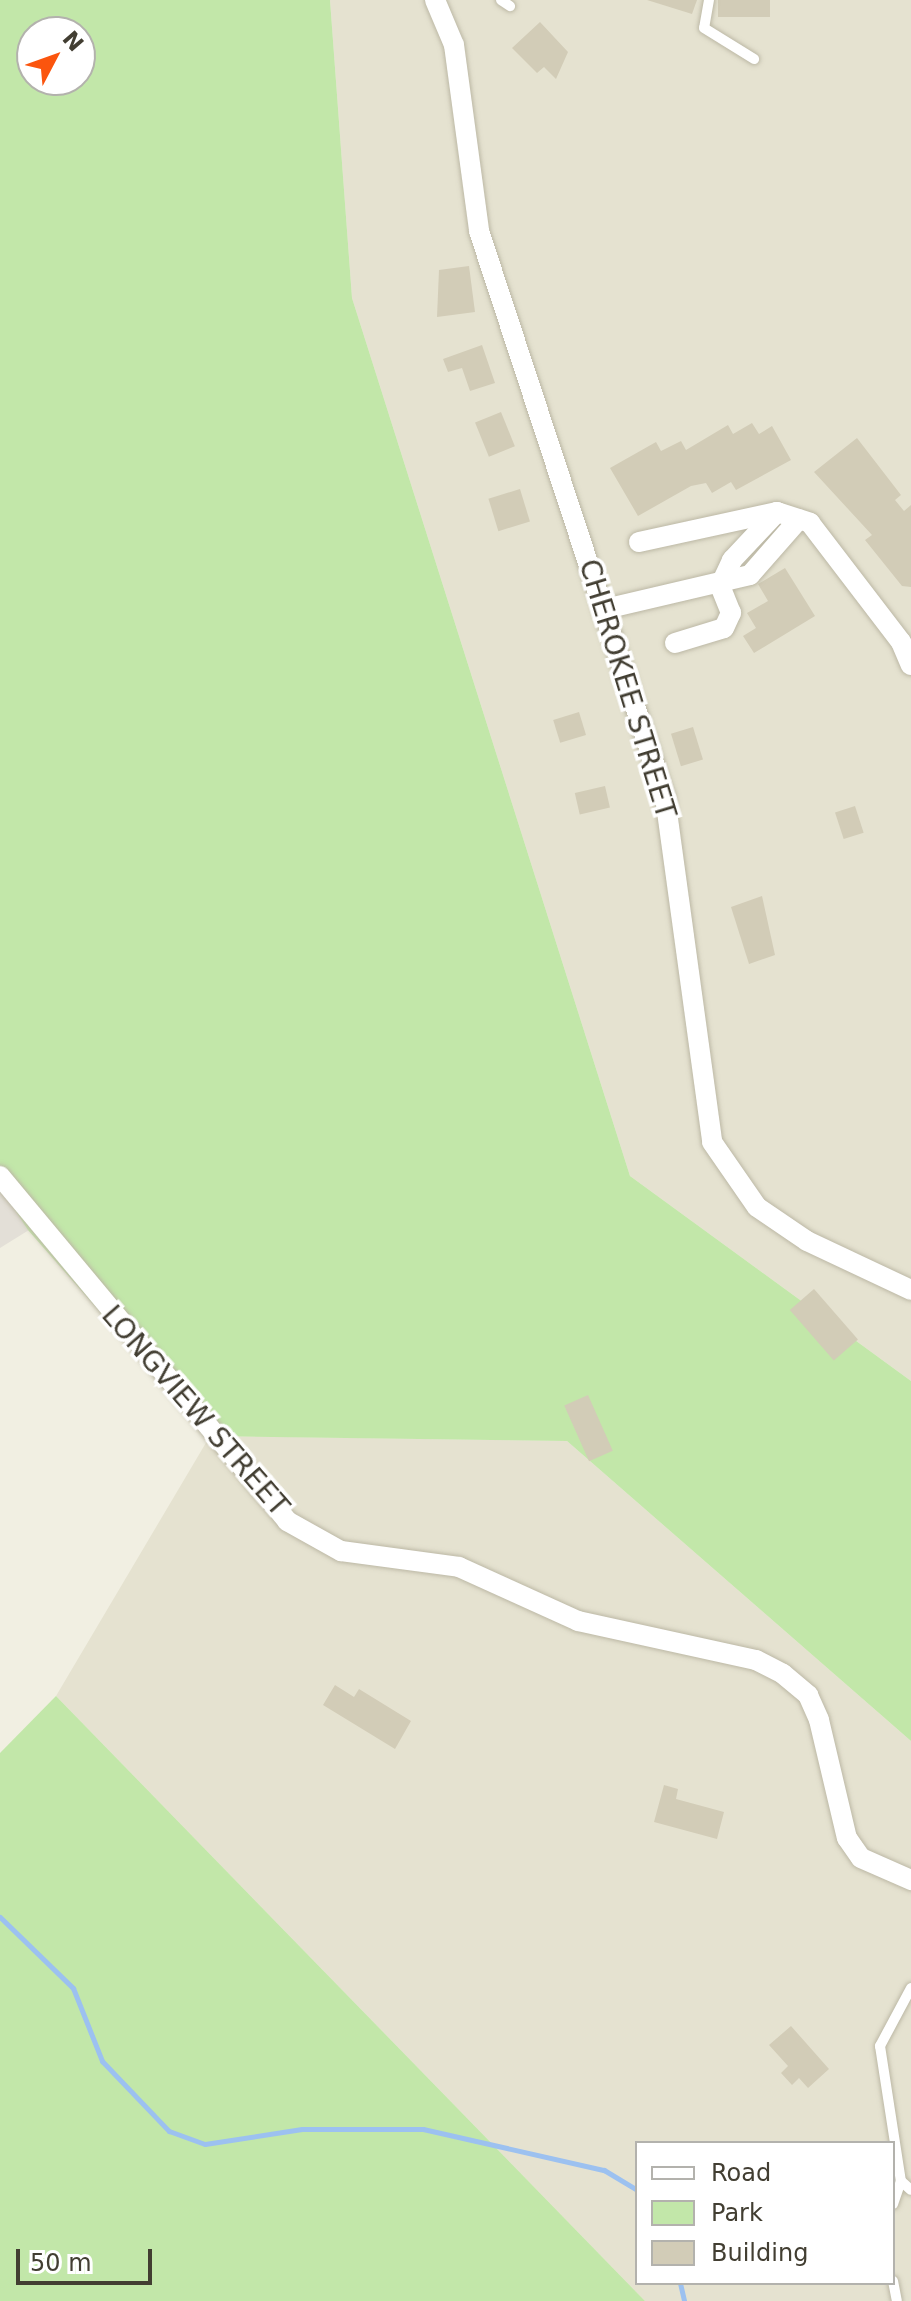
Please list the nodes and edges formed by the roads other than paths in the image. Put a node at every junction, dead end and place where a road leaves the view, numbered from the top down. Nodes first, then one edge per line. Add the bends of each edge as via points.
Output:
1 (709, 0) edge
2 (438, 1) edge
3 (754, 59) dead end
4 (777, 512) junction
5 (799, 519) junction
6 (639, 542) dead end
7 (720, 586) junction
8 (605, 609) junction
9 (675, 643) dead end
10 (911, 665) edge
11 (0, 1176) edge
12 (911, 1290) edge
13 (911, 1880) edge
14 (911, 1988) edge
15 (895, 2141) edge
16 (895, 2142) edge
17 (901, 2181) junction
18 (911, 2190) edge
19 (895, 2198) edge

1 - 3 lane via 704,28
2 - 8 street, CHEROKEE STREET via 454,45 479,231
4 - 5 street
4 - 6 street
4 - 7 street via 732,560
5 - 7 street via 750,575
5 - 10 street via 901,642
7 - 8 street
7 - 9 street via 731,613 724,628
8 - 12 street, CHEROKEE STREET via 665,797 712,1142 757,1207 807,1241
11 - 13 street, LONGVIEW STREET via 287,1521 341,1551 459,1567 578,1621 756,1660 783,1674 808,1695 819,1720 847,1838 869,1863
14 - 15 lane via 880,2046
16 - 17 lane
17 - 18 lane
17 - 19 lane

